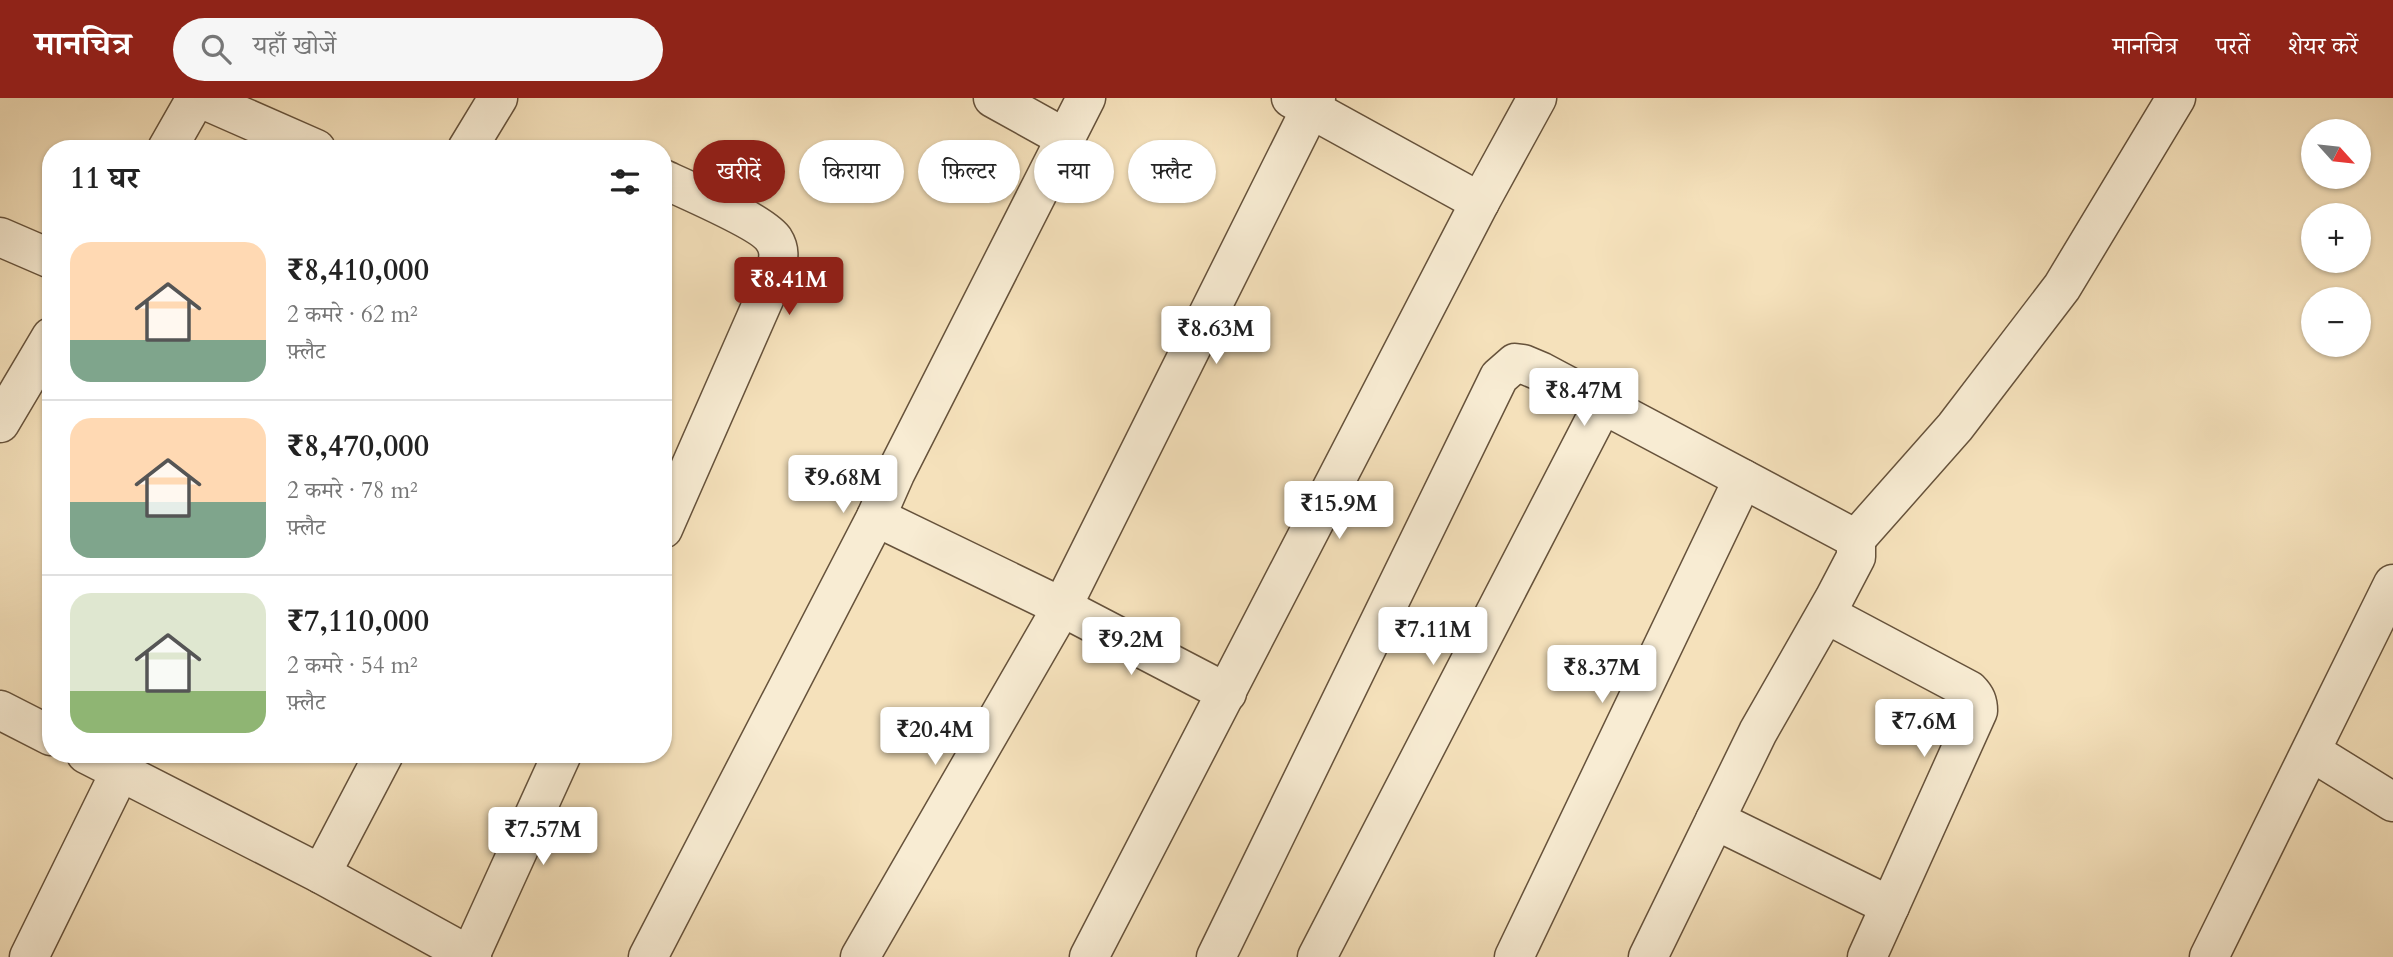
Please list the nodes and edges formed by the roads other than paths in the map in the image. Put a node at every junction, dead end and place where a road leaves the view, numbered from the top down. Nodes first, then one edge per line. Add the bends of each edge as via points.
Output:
1 (198, 98) edge
2 (498, 98) edge
3 (993, 98) edge
4 (1086, 98) edge
5 (1537, 98) edge
6 (2176, 98) edge
7 (1306, 101) edge
8 (1065, 138) junction
9 (172, 140) edge
10 (295, 140) edge
11 (472, 140) edge
12 (672, 183) edge
13 (1480, 202) junction
14 (0, 237) edge
15 (42, 256) edge
16 (42, 352) edge
17 (1602, 404) junction
18 (0, 423) edge
19 (1743, 479) junction
20 (672, 509) edge
21 (876, 517) junction
22 (1856, 540) junction
23 (2393, 584) edge
24 (1062, 607) junction
25 (1826, 614) junction
26 (1227, 693) junction
27 (0, 710) edge
28 (42, 731) edge
29 (2312, 752) junction
30 (103, 763) edge
31 (379, 763) edge
32 (558, 763) edge
33 (120, 772) junction
34 (2393, 802) edge
35 (1715, 820) junction
36 (321, 874) junction
37 (1889, 906) junction
38 (471, 956) edge
39 (29, 957) edge
40 (648, 957) edge
41 (860, 957) edge
42 (1089, 957) edge
43 (1216, 957) edge
44 (1317, 957) edge
45 (1514, 957) edge
46 (1648, 957) edge
47 (1867, 957) edge
48 (2209, 957) edge

1 - 9 street
1 - 10 street
2 - 11 street
3 - 8 street
4 - 8 street
5 - 13 street
6 - 22 street via 2062,287 1955,427
7 - 13 street
7 - 24 street
8 - 21 street
12 - 20 street via 769,233 779,252 776,272
13 - 26 street
14 - 15 street
16 - 18 street
17 - 19 street
17 - 43 street via 1523,364 1515,363 1499,377
17 - 44 street
19 - 22 street
19 - 45 street
21 - 24 street
21 - 40 street
22 - 25 street via 1856,557
23 - 29 street
24 - 26 street
24 - 41 street
25 - 35 street via 1758,732
25 - 37 street via 1969,690 1978,703
26 - 42 street
27 - 28 street
29 - 34 street
29 - 48 street
30 - 33 street
31 - 36 street
32 - 38 street
33 - 36 street
33 - 39 street
35 - 37 street
35 - 46 street
36 - 38 street
37 - 47 street

